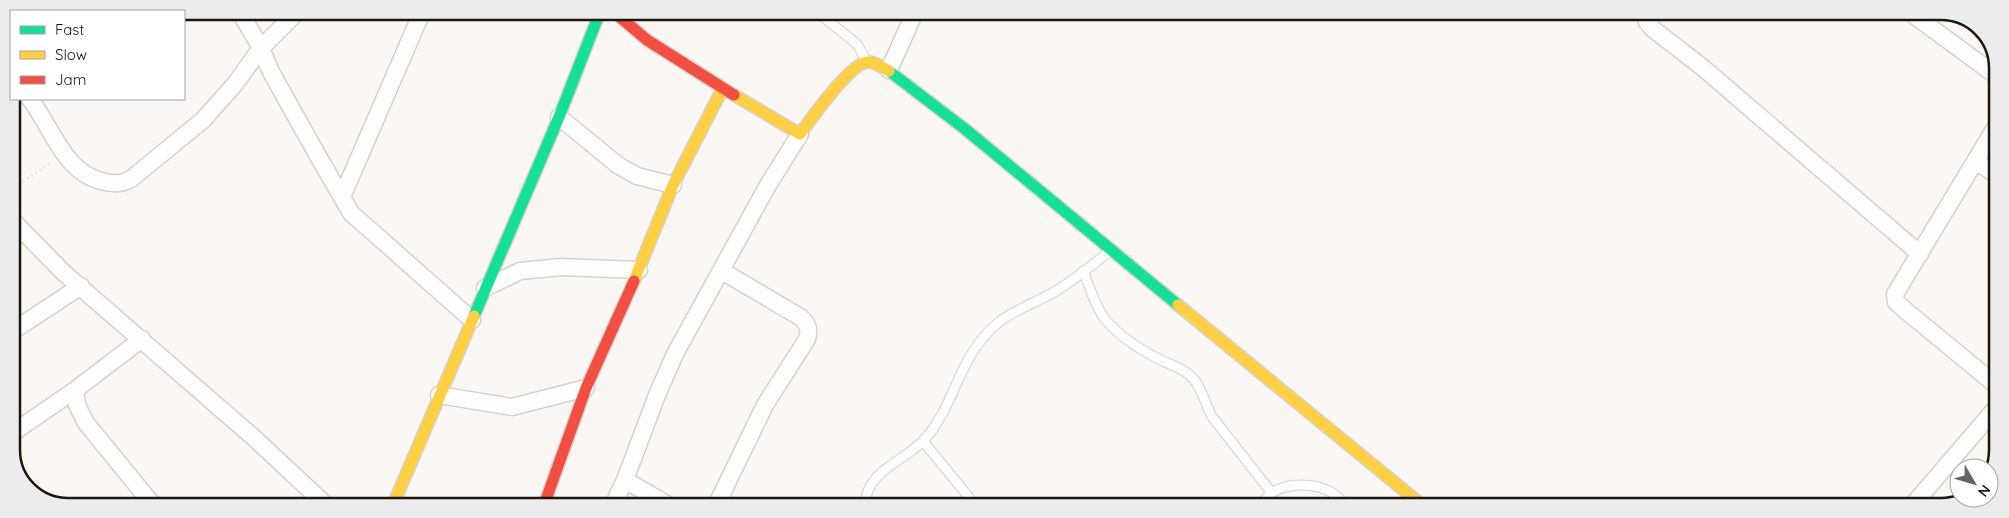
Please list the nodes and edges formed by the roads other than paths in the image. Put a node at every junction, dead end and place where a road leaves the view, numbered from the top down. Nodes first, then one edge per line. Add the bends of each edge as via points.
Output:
1 (244, 20) edge
2 (290, 20) edge
3 (419, 20) edge
4 (597, 20) edge
5 (623, 20) edge
6 (828, 20) edge
7 (911, 20) edge
8 (1647, 20) edge
9 (1921, 20) edge
10 (260, 48) junction
11 (868, 62) junction
12 (889, 70) junction
13 (1989, 70) edge
14 (723, 88) junction
15 (31, 100) edge
16 (559, 117) junction
17 (800, 134) junction
18 (1989, 140) edge
19 (1977, 162) junction
20 (1989, 170) edge
21 (673, 185) junction
22 (342, 197) junction
23 (20, 228) edge
24 (1112, 250) junction
25 (1920, 254) junction
26 (639, 270) junction
27 (722, 271) junction
28 (1083, 271) junction
29 (81, 286) junction
30 (485, 288) junction
31 (472, 320) junction
32 (20, 326) edge
33 (142, 339) junction
34 (1989, 378) edge
35 (586, 388) junction
36 (75, 390) junction
37 (439, 395) junction
38 (1989, 416) edge
39 (20, 428) edge
40 (923, 441) junction
41 (625, 480) junction
42 (1271, 492) junction
43 (147, 498) edge
44 (318, 498) edge
45 (396, 498) edge
46 (547, 498) edge
47 (616, 498) edge
48 (655, 498) edge
49 (720, 498) edge
50 (866, 498) edge
51 (969, 498) edge
52 (1267, 498) edge
53 (1339, 498) edge
54 (1413, 498) edge
55 (1919, 498) edge

1 - 10 street
2 - 10 street
3 - 22 street
4 - 16 street
5 - 14 street via 647,40
6 - 11 lane via 856,44
7 - 12 street
8 - 25 street via 1653,30 1702,67
9 - 13 street
10 - 15 street via 235,84 203,120 126,182 116,184 81,173 64,154
10 - 22 street
11 - 12 street
11 - 17 street via 851,71
12 - 24 street
14 - 17 street
14 - 21 street
16 - 21 street via 620,166 637,176
16 - 30 street
17 - 27 street via 768,185
18 - 19 street
19 - 20 street
19 - 25 street
21 - 26 street
22 - 31 street via 360,222
23 - 29 street
24 - 28 lane
24 - 54 street
25 - 34 street via 1895,294 1896,302
26 - 30 street via 562,267 520,271
26 - 35 street
27 - 41 street via 675,354
27 - 49 street via 800,317 808,324 809,334 765,405
28 - 40 lane via 1057,290 998,323 967,360 936,426
28 - 42 lane via 1106,320 1132,344 1186,371 1193,378 1213,418
29 - 32 street
29 - 33 street
30 - 31 street
31 - 37 street
33 - 36 street
33 - 44 street
35 - 37 street via 512,407
35 - 46 street
36 - 39 street
36 - 43 street via 77,405 86,423
37 - 45 street
38 - 55 street
40 - 50 lane via 884,470
40 - 51 lane
41 - 47 street
41 - 48 street
42 - 52 lane
42 - 53 lane via 1295,486 1320,486 1334,492

